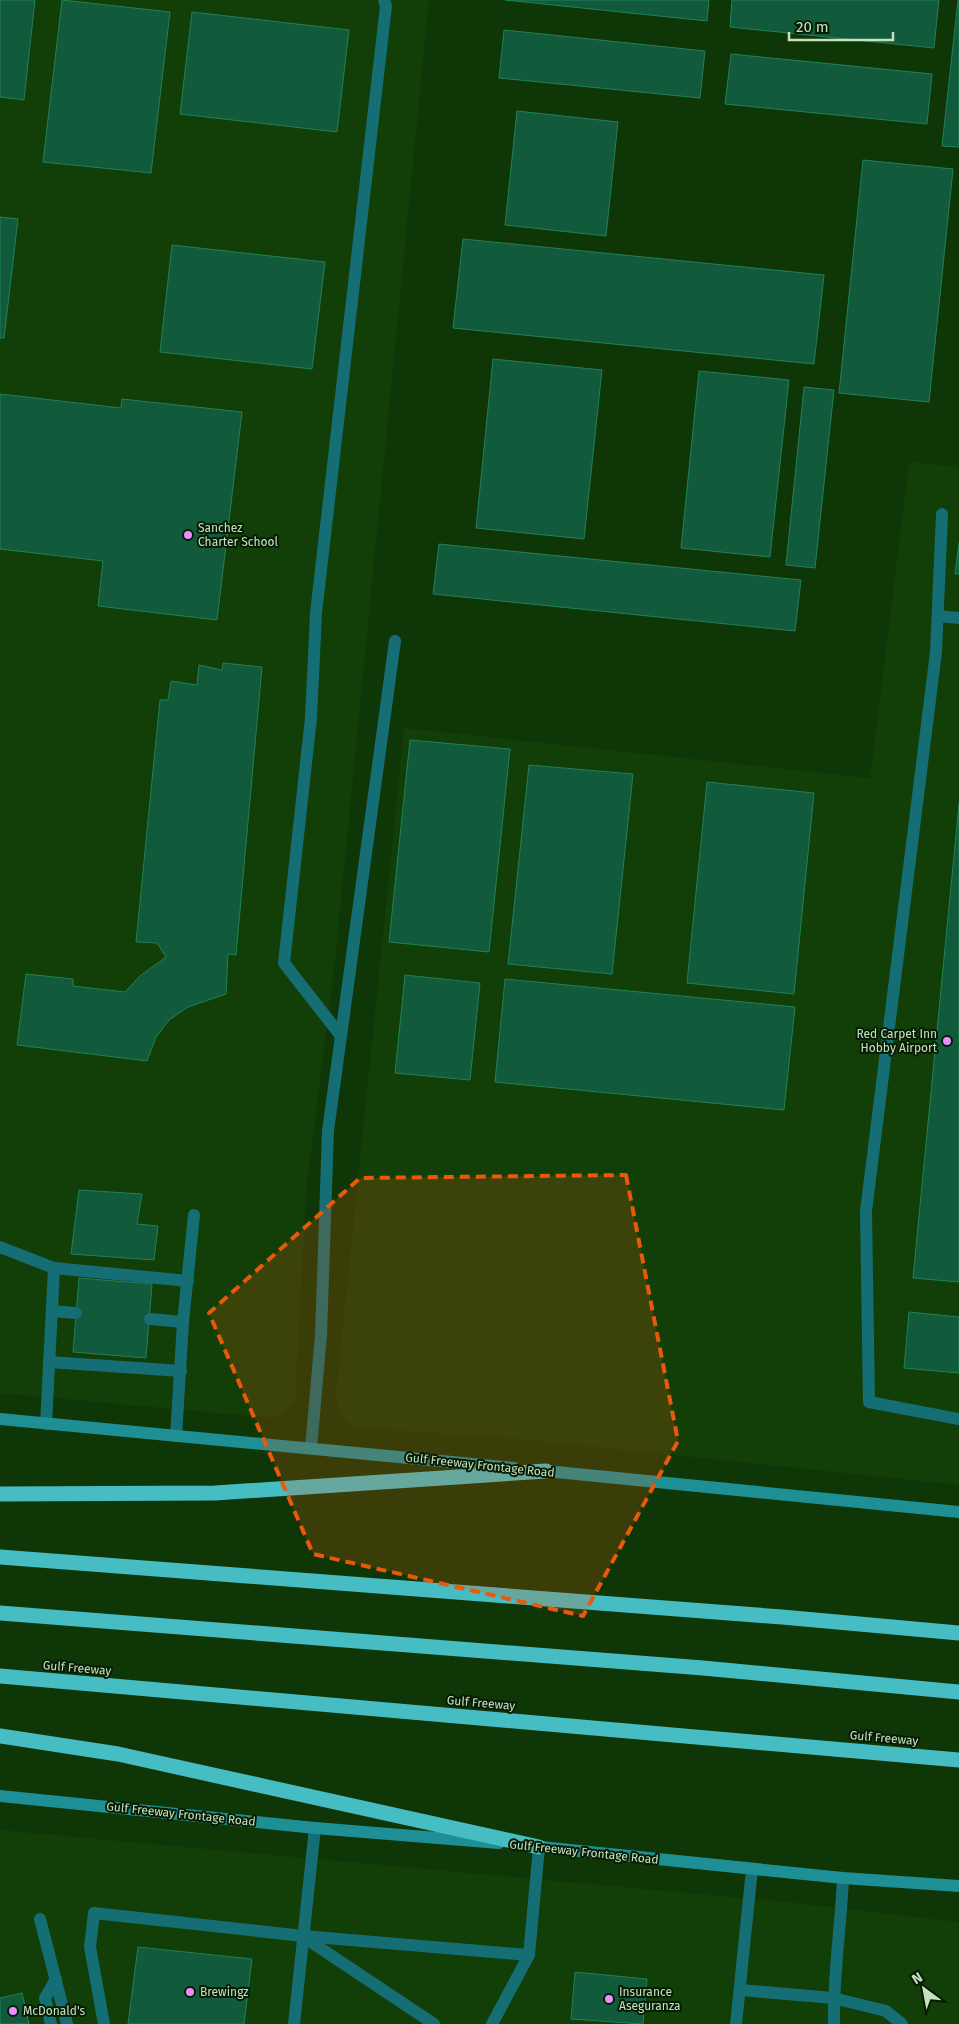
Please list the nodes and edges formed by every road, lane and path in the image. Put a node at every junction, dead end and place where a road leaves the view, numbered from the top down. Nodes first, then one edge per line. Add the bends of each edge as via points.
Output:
1 (384, 0) edge
2 (942, 514) dead end
3 (938, 616) junction
4 (959, 618) edge
5 (395, 641) dead end
6 (341, 1036) junction
7 (194, 1215) dead end
8 (0, 1247) edge
9 (54, 1268) junction
10 (188, 1281) junction
11 (52, 1310) junction
12 (76, 1313) dead end
13 (150, 1319) dead end
14 (183, 1322) junction
15 (49, 1362) junction
16 (181, 1371) junction
17 (0, 1419) edge
18 (959, 1419) edge
19 (46, 1424) junction
20 (176, 1436) junction
21 (311, 1448) junction
22 (546, 1471) junction
23 (0, 1494) edge
24 (959, 1512) edge
25 (0, 1557) edge
26 (0, 1613) edge
27 (959, 1633) edge
28 (0, 1676) edge
29 (959, 1692) edge
30 (0, 1736) edge
31 (959, 1760) edge
32 (0, 1796) edge
33 (315, 1828) junction
34 (539, 1847) junction
35 (752, 1868) junction
36 (843, 1878) junction
37 (959, 1886) edge
38 (40, 1919) dead end
39 (303, 1936) junction
40 (529, 1955) junction
41 (56, 1979) junction
42 (740, 1990) junction
43 (833, 1998) junction
44 (51, 2024) edge
45 (67, 2024) edge
46 (104, 2024) edge
47 (294, 2024) edge
48 (434, 2024) edge
49 (492, 2024) edge
50 (736, 2024) edge
51 (834, 2024) edge
52 (902, 2024) edge

1 - 6 lane via 386,6 316,613 311,718 284,963
2 - 3 lane
3 - 4 lane
3 - 18 lane via 866,1211 869,1402
5 - 6 lane
6 - 21 lane via 328,1131 321,1335
7 - 10 lane
8 - 9 lane
9 - 10 lane
9 - 11 lane
10 - 14 lane
11 - 12 lane
11 - 15 lane
13 - 14 lane
14 - 16 lane
15 - 16 lane
15 - 19 lane
16 - 20 lane
17 - 19 main road, Gulf Freeway Frontage Road
19 - 20 main road, Gulf Freeway Frontage Road
20 - 21 main road, Gulf Freeway Frontage Road
21 - 22 main road, Gulf Freeway Frontage Road
22 - 23 highway via 215,1494
22 - 24 main road, Gulf Freeway Frontage Road
25 - 27 highway
26 - 29 highway
28 - 31 highway, Gulf Freeway
30 - 34 highway via 118,1754
32 - 33 main road, Gulf Freeway Frontage Road
33 - 34 main road, Gulf Freeway Frontage Road
33 - 39 lane
34 - 35 main road, Gulf Freeway Frontage Road
34 - 40 lane
35 - 36 main road, Gulf Freeway Frontage Road
35 - 42 lane
36 - 37 main road, Gulf Freeway Frontage Road
36 - 43 lane
38 - 41 lane
39 - 40 lane
39 - 46 lane via 94,1913 90,1947
39 - 47 lane
39 - 48 lane
40 - 49 lane
41 - 44 lane via 45,1998
41 - 45 lane
42 - 43 lane
42 - 50 lane
43 - 51 lane
43 - 52 lane via 886,2011

